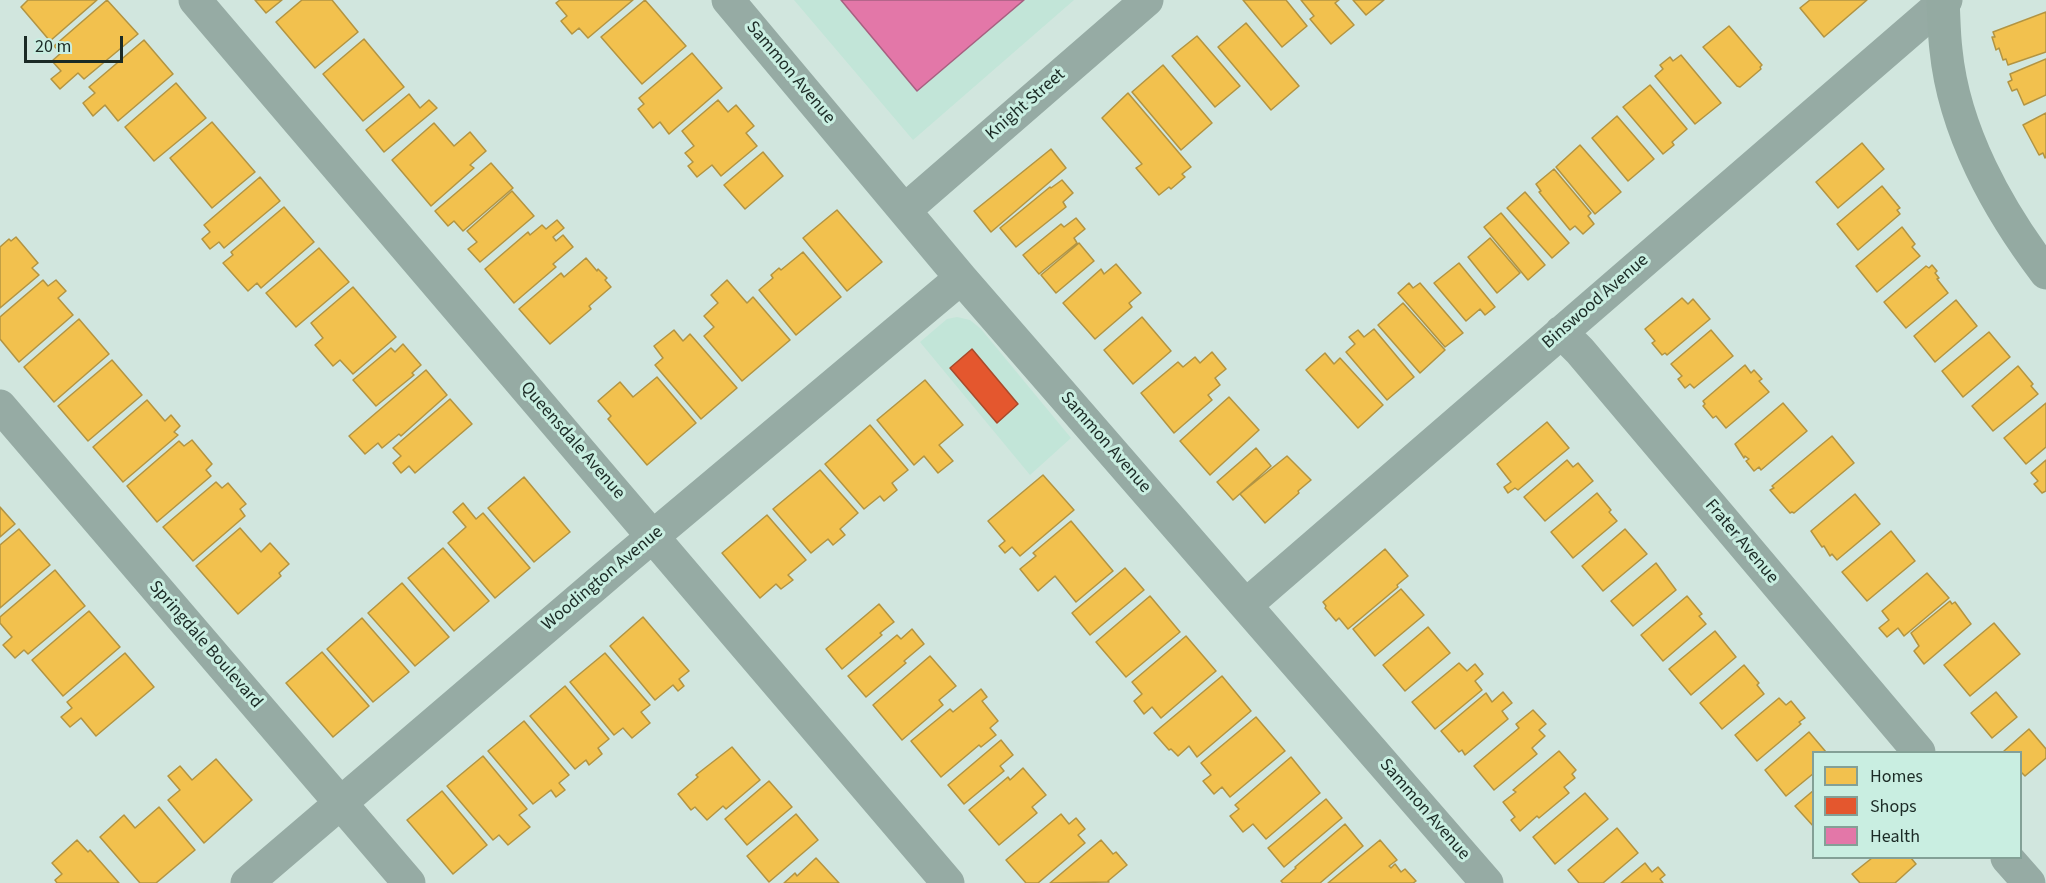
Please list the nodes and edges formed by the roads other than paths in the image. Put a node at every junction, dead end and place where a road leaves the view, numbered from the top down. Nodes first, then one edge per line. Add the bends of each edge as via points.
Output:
1 (195, 0) edge
2 (728, 0) edge
3 (1147, 0) edge
4 (1944, 1) edge
5 (905, 210) junction
6 (2046, 273) edge
7 (961, 278) junction
8 (1561, 332) junction
9 (0, 406) edge
10 (653, 537) junction
11 (1246, 605) junction
12 (1917, 751) edge
13 (340, 802) junction
14 (2008, 859) edge
15 (247, 883) edge
16 (409, 883) edge
17 (948, 883) edge
18 (1487, 883) edge
19 (2029, 883) edge

1 - 10 street, Queensdale Avenue
2 - 5 street, Sammon Avenue
3 - 5 street, Knight Street
4 - 6 street via 1946,51 1953,90 1972,149 1999,205
4 - 8 street, Binswood Avenue
5 - 7 street, Sammon Avenue
7 - 10 street, Woodington Avenue
7 - 11 street, Sammon Avenue
8 - 11 street, Binswood Avenue
8 - 12 street, Frater Avenue
9 - 13 street, Springdale Boulevard
10 - 13 street, Woodington Avenue
10 - 17 street, Queensdale Avenue
11 - 18 street, Sammon Avenue
13 - 15 street, Woodington Avenue
13 - 16 street, Springdale Boulevard
14 - 19 street

